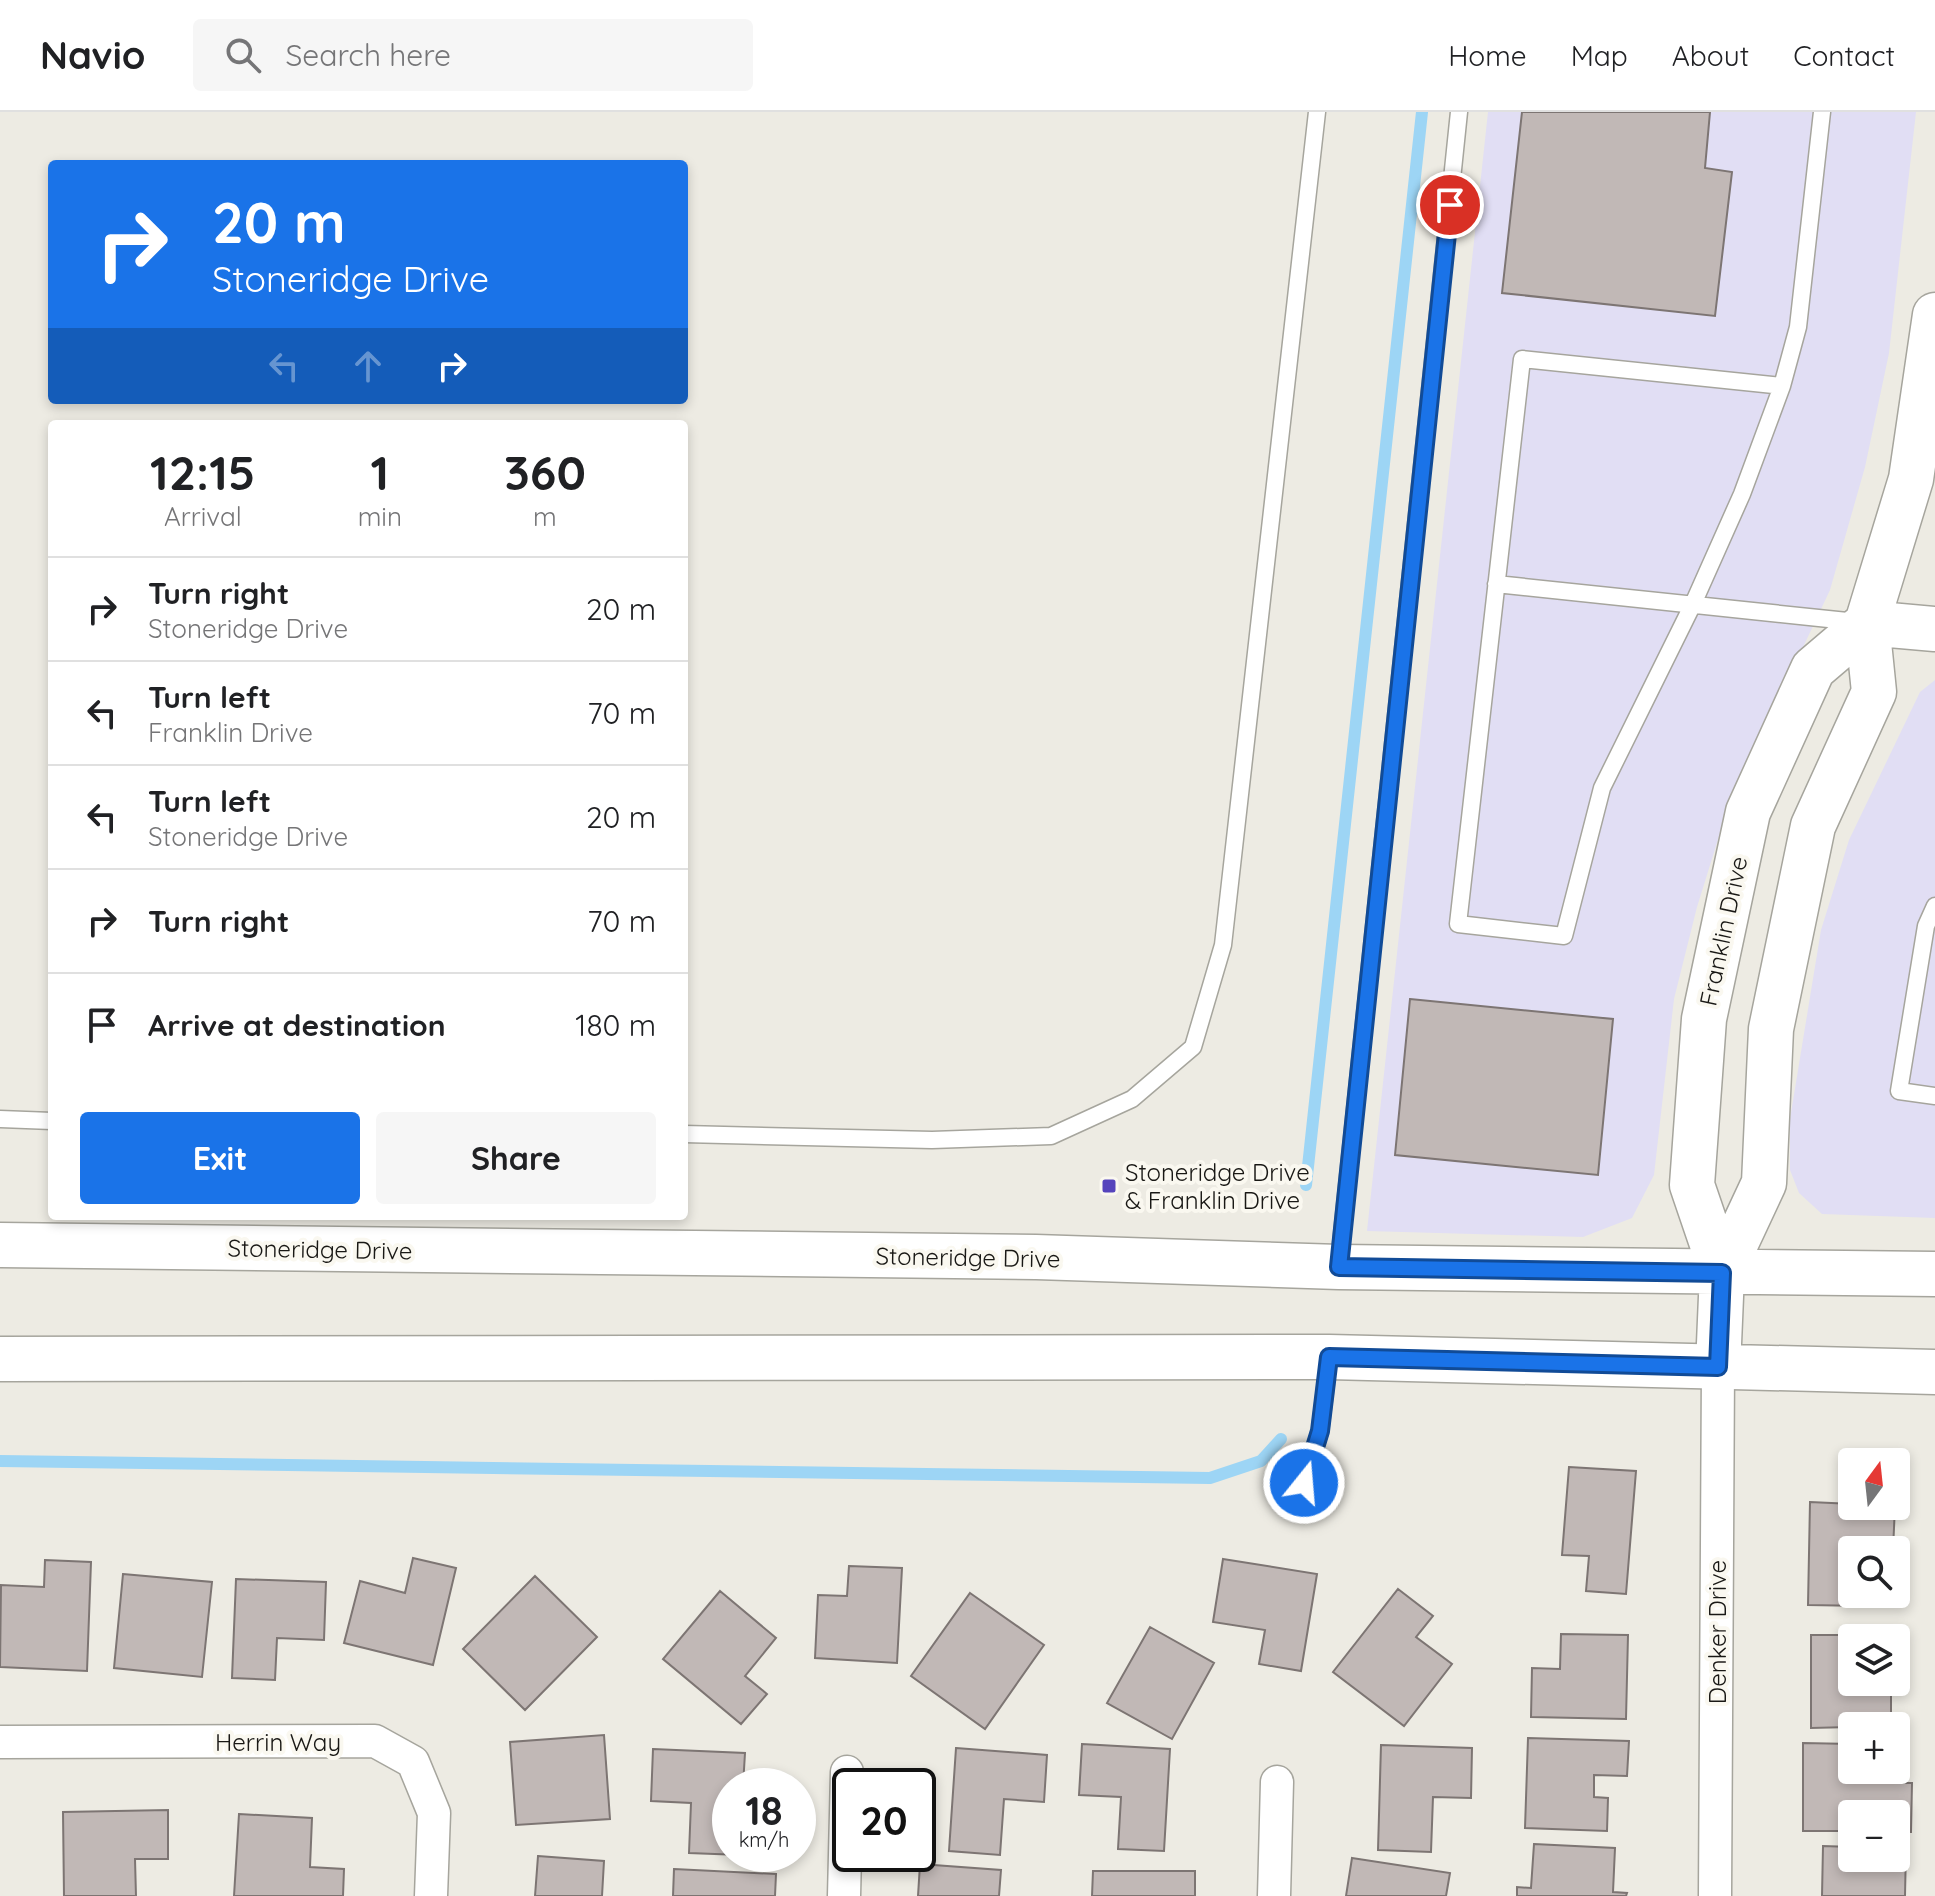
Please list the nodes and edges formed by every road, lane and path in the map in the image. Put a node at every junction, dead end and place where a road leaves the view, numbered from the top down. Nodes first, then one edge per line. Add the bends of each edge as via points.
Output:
1 (1317, 112) edge
2 (1459, 112) edge
3 (1822, 112) edge
4 (1935, 315) edge
5 (1782, 386) junction
6 (1496, 584) junction
7 (1693, 604) junction
8 (1867, 623) junction
9 (1935, 629) edge
10 (1935, 906) edge
11 (1935, 1096) edge
12 (0, 1119) edge
13 (48, 1121) edge
14 (688, 1134) edge
15 (0, 1245) edge
16 (1339, 1267) junction
17 (1722, 1273) junction
18 (1935, 1274) edge
19 (1329, 1357) junction
20 (0, 1359) edge
21 (1718, 1367) junction
22 (1935, 1372) edge
23 (1304, 1483) dead end
24 (0, 1742) edge
25 (1277, 1782) dead end
26 (845, 1872) edge
27 (431, 1896) edge
28 (844, 1896) edge
29 (1274, 1896) edge
30 (1715, 1896) edge

1 - 14 lane via 1223,945 1193,1047 1132,1099 1051,1136 932,1140
2 - 16 lane
3 - 5 lane via 1798,327
4 - 8 main road, Franklin Drive via 1911,479
5 - 6 lane via 1522,359
5 - 7 lane
6 - 7 lane
6 - 7 lane via 1458,924 1564,936 1602,788
7 - 8 lane
8 - 9 main road
8 - 17 main road, Franklin Drive via 1874,692 1813,826 1771,1029 1764,1183
8 - 17 main road, Franklin Drive via 1813,669 1748,812 1704,1019 1692,1185
10 - 11 lane via 1926,926 1899,1091
12 - 13 lane
15 - 16 main road, Stoneridge Drive via 1036,1257
16 - 17 main road, Stoneridge Drive
17 - 18 main road, Stoneridge Drive
17 - 21 main road, Franklin Drive
19 - 20 main road
19 - 21 main road
19 - 23 lane via 1320,1431
21 - 22 main road
21 - 30 street, Denker Drive
24 - 27 street, Herrin Way via 375,1741 413,1762 434,1813
25 - 29 street
26 - 28 street

